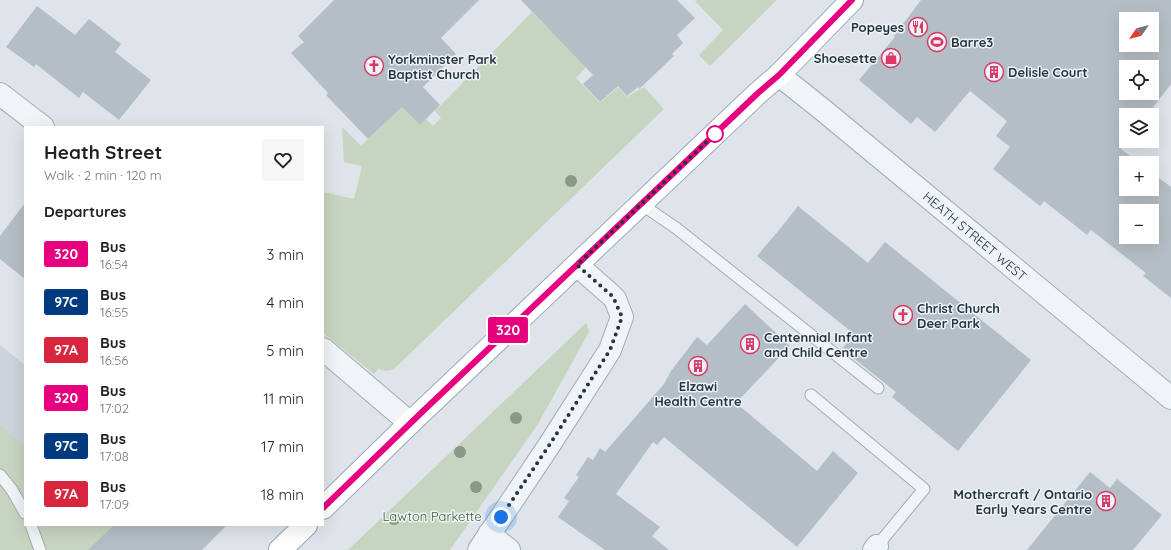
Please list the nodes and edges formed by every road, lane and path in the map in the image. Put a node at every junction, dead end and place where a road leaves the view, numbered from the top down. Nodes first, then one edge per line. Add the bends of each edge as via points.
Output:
1 (847, 2) edge
2 (779, 75) junction
3 (0, 94) edge
4 (42, 126) edge
5 (641, 204) junction
6 (577, 265) junction
7 (324, 350) edge
8 (878, 388) dead end
9 (811, 395) dead end
10 (1171, 398) edge
11 (410, 423) junction
12 (0, 475) edge
13 (324, 507) edge
14 (24, 511) edge
15 (31, 526) edge
16 (305, 526) edge
17 (484, 542) edge
18 (876, 548) edge
19 (40, 550) edge
20 (280, 550) edge
21 (509, 550) edge

1 - 2 main road
2 - 5 main road
2 - 10 street, HEATH STREET WEST
3 - 4 street
5 - 6 main road
5 - 8 lane via 676,228
6 - 11 main road
6 - 17 street via 611,295 622,317 610,350
7 - 11 street
9 - 18 lane via 924,489
11 - 13 main road
12 - 14 lane
15 - 19 lane
16 - 20 main road
17 - 21 street

